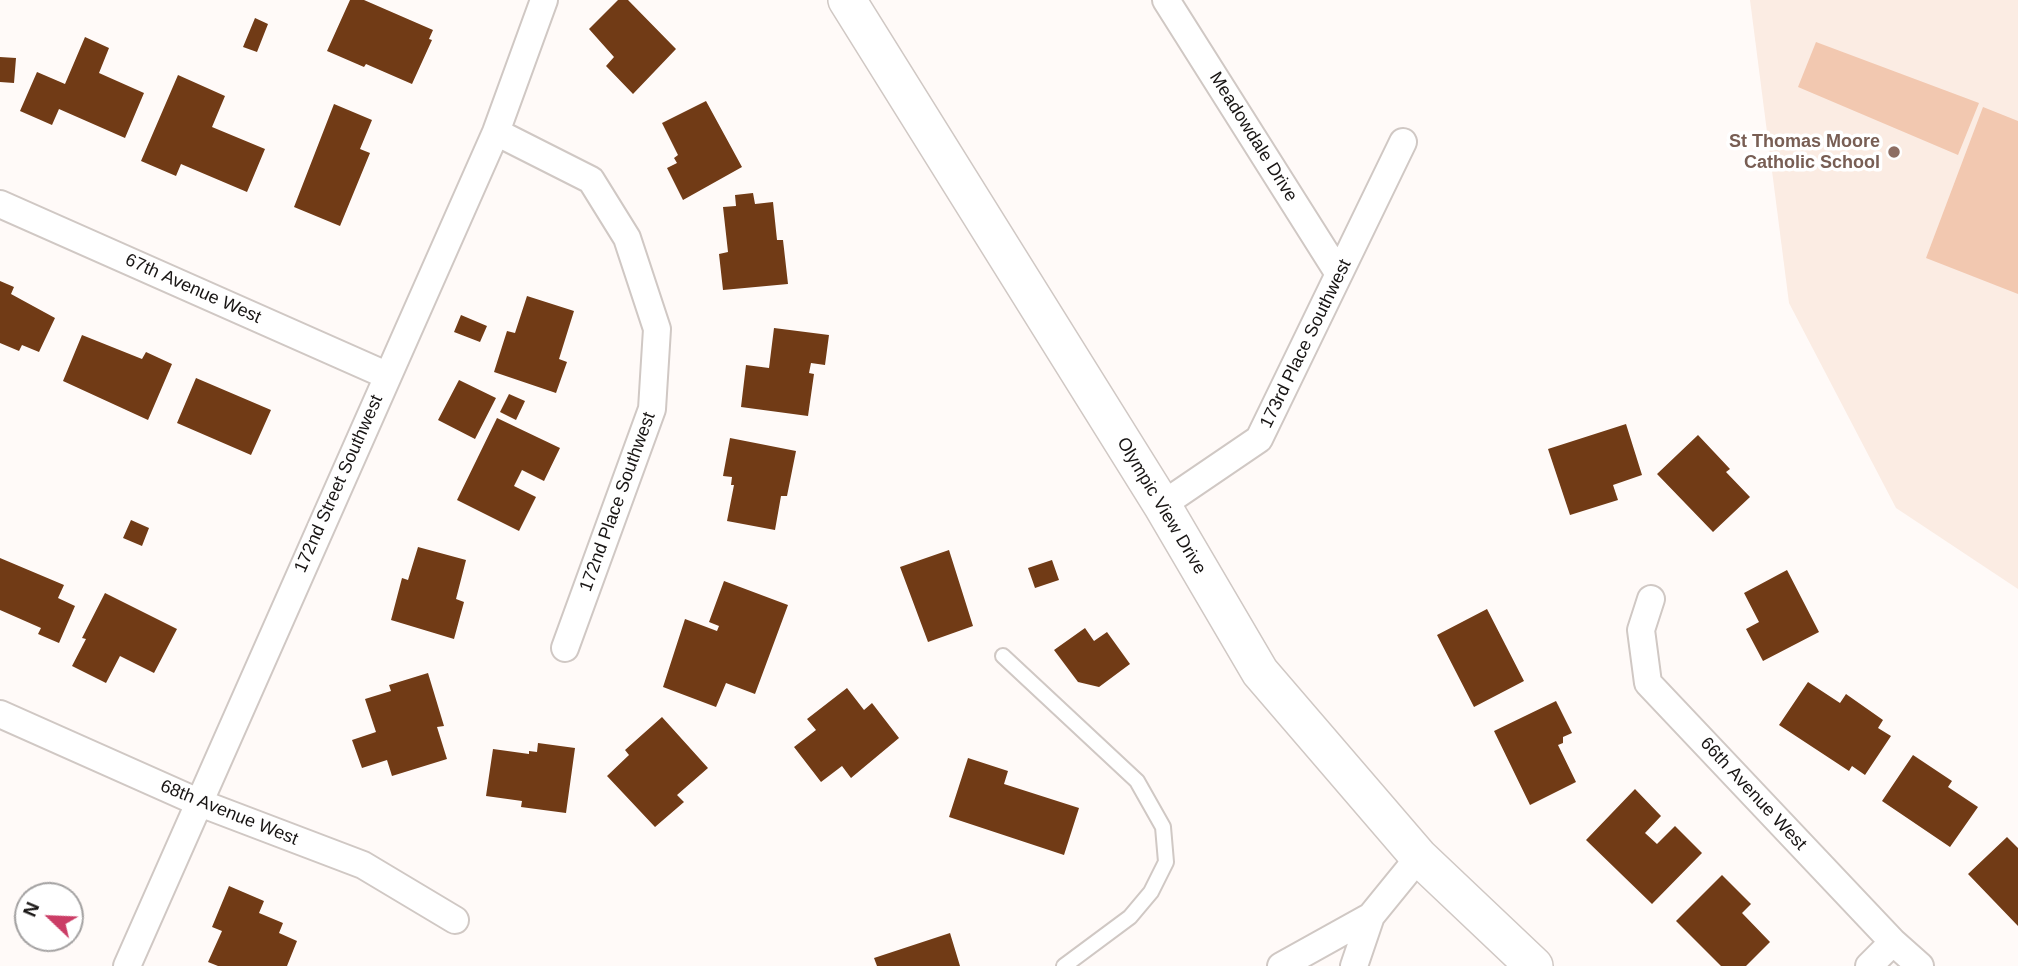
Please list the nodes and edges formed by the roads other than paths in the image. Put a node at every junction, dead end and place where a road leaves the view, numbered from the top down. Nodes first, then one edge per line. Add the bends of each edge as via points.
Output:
1 (846, 0) edge
2 (1166, 0) edge
3 (542, 1) edge
4 (496, 132) junction
5 (1403, 142) dead end
6 (0, 204) edge
7 (1339, 274) junction
8 (386, 375) junction
9 (1162, 505) junction
10 (1651, 598) dead end
11 (565, 648) dead end
12 (1003, 656) dead end
13 (0, 714) edge
14 (200, 803) junction
15 (1419, 857) junction
16 (1371, 916) junction
17 (455, 920) dead end
18 (1893, 942) junction
19 (127, 966) edge
20 (1064, 966) edge
21 (1281, 966) edge
22 (1354, 966) edge
23 (1534, 966) edge
24 (1870, 966) edge
25 (1920, 966) edge

1 - 9 main road, Olympic View Drive
2 - 7 street, Meadowdale Drive
3 - 4 street, 172nd Street Southwest
4 - 8 street, 172nd Street Southwest
4 - 11 street, 172nd Place Southwest via 591,180 627,238 657,329 652,409
5 - 7 street, 173rd Place Southwest
6 - 8 street, 67th Avenue West
7 - 9 street, 173rd Place Southwest via 1259,439
8 - 14 street, 172nd Street Southwest
9 - 15 main road, Olympic View Drive via 1260,672
10 - 18 street, 66th Avenue West via 1641,630 1648,683
12 - 20 lane via 1137,781 1163,827 1166,862 1151,892 1130,917
13 - 14 street, 68th Avenue West
14 - 17 street, 68th Avenue West via 362,865
14 - 19 street, 172nd Street Southwest
15 - 16 street
15 - 23 main road, Olympic View Drive
16 - 21 street
16 - 22 street
18 - 24 street
18 - 25 street, 66th Avenue West

